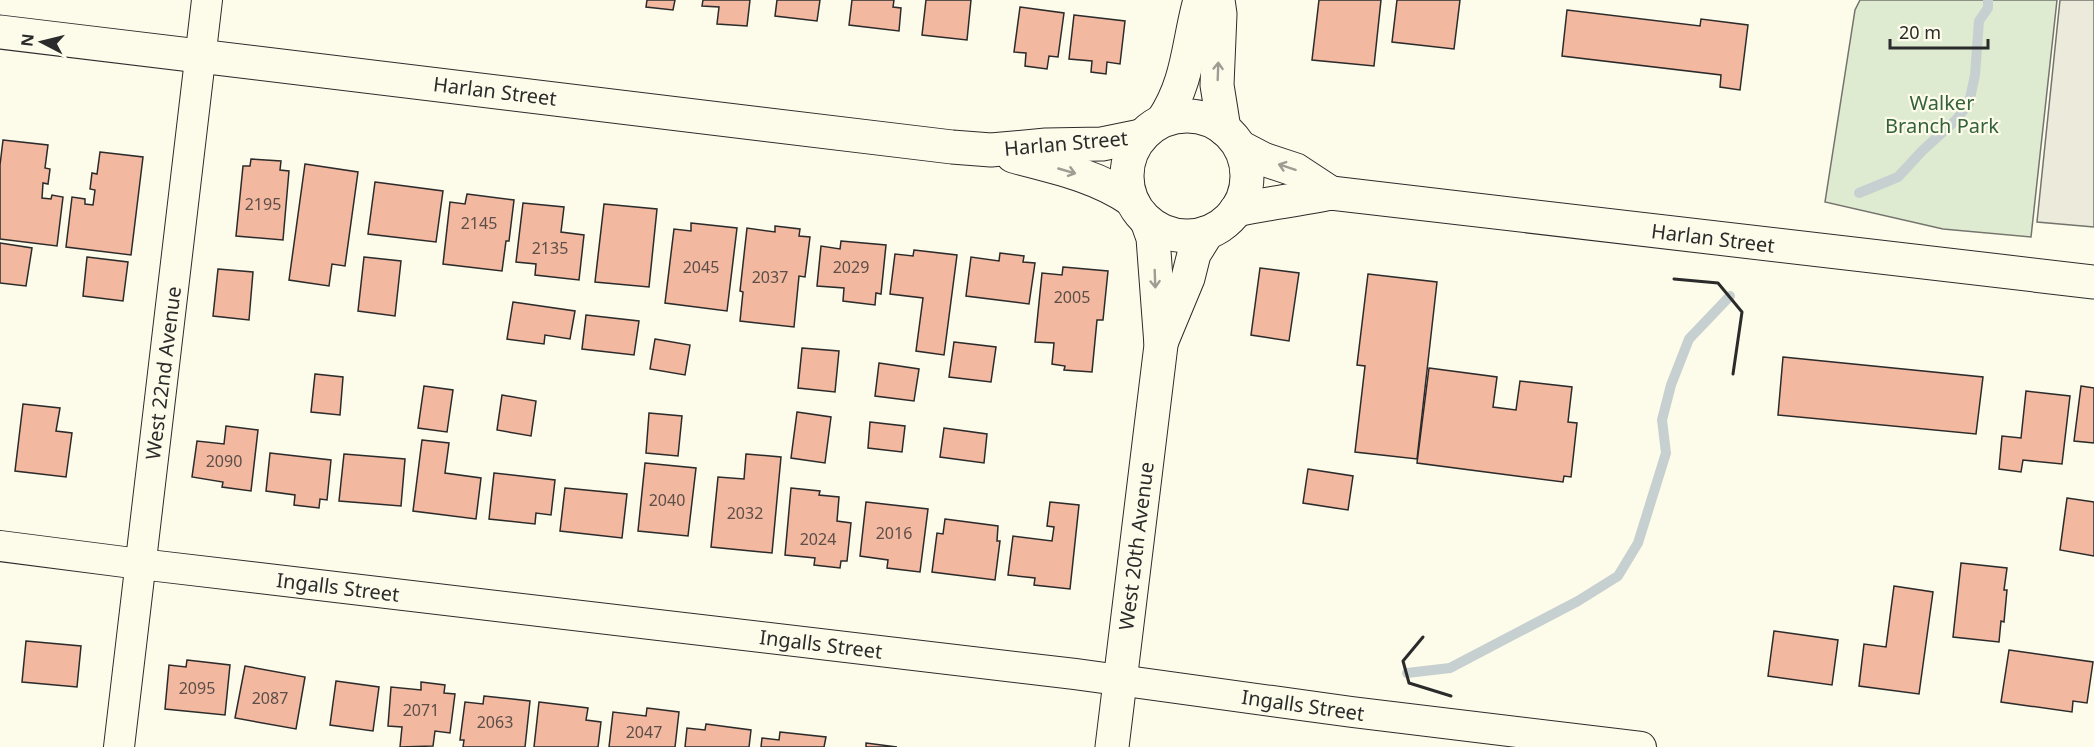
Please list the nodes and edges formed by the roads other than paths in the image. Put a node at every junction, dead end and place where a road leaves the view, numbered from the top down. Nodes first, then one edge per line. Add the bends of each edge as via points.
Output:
1 (207, 0) edge
2 (1200, 0) edge
3 (1218, 0) edge
4 (0, 32) edge
5 (200, 56) junction
6 (1152, 128) junction
7 (1232, 138) junction
8 (991, 150) junction
9 (1331, 193) junction
10 (1138, 210) junction
11 (1236, 210) junction
12 (1207, 233) junction
13 (2094, 282) edge
14 (1161, 345) junction
15 (0, 546) edge
16 (140, 564) junction
17 (1119, 680) junction
18 (119, 747) edge
19 (1112, 747) edge
20 (1641, 747) edge

1 - 5 street, West 22nd Avenue
2 - 6 street via 1180,88 1174,104
7 -> 3 street via 1217,85
4 - 5 street, Harlan Street
5 - 8 street, Harlan Street
5 - 16 street, West 22nd Avenue
6 - 7 street via 1178,116 1195,116 1211,120
6 - 8 street, Harlan Street via 1102,144
6 - 10 street via 1132,149 1127,165 1126,182
9 -> 7 street, Harlan Street via 1296,170 1263,159
7 - 11 street via 1246,166 1246,186
8 -> 10 street, Harlan Street via 1095,180 1112,187
9 - 11 street, Harlan Street
9 - 13 street, Harlan Street
10 - 12 street via 1160,230 1175,236
10 -> 14 street, West 20th Avenue via 1153,238
11 - 12 street
12 - 14 street, West 20th Avenue via 1194,254
14 - 17 street, West 20th Avenue
15 - 16 street, Ingalls Street
16 - 17 street, Ingalls Street
16 - 18 street, West 22nd Avenue
17 - 19 street, West 20th Avenue
17 - 20 street, Ingalls Street

